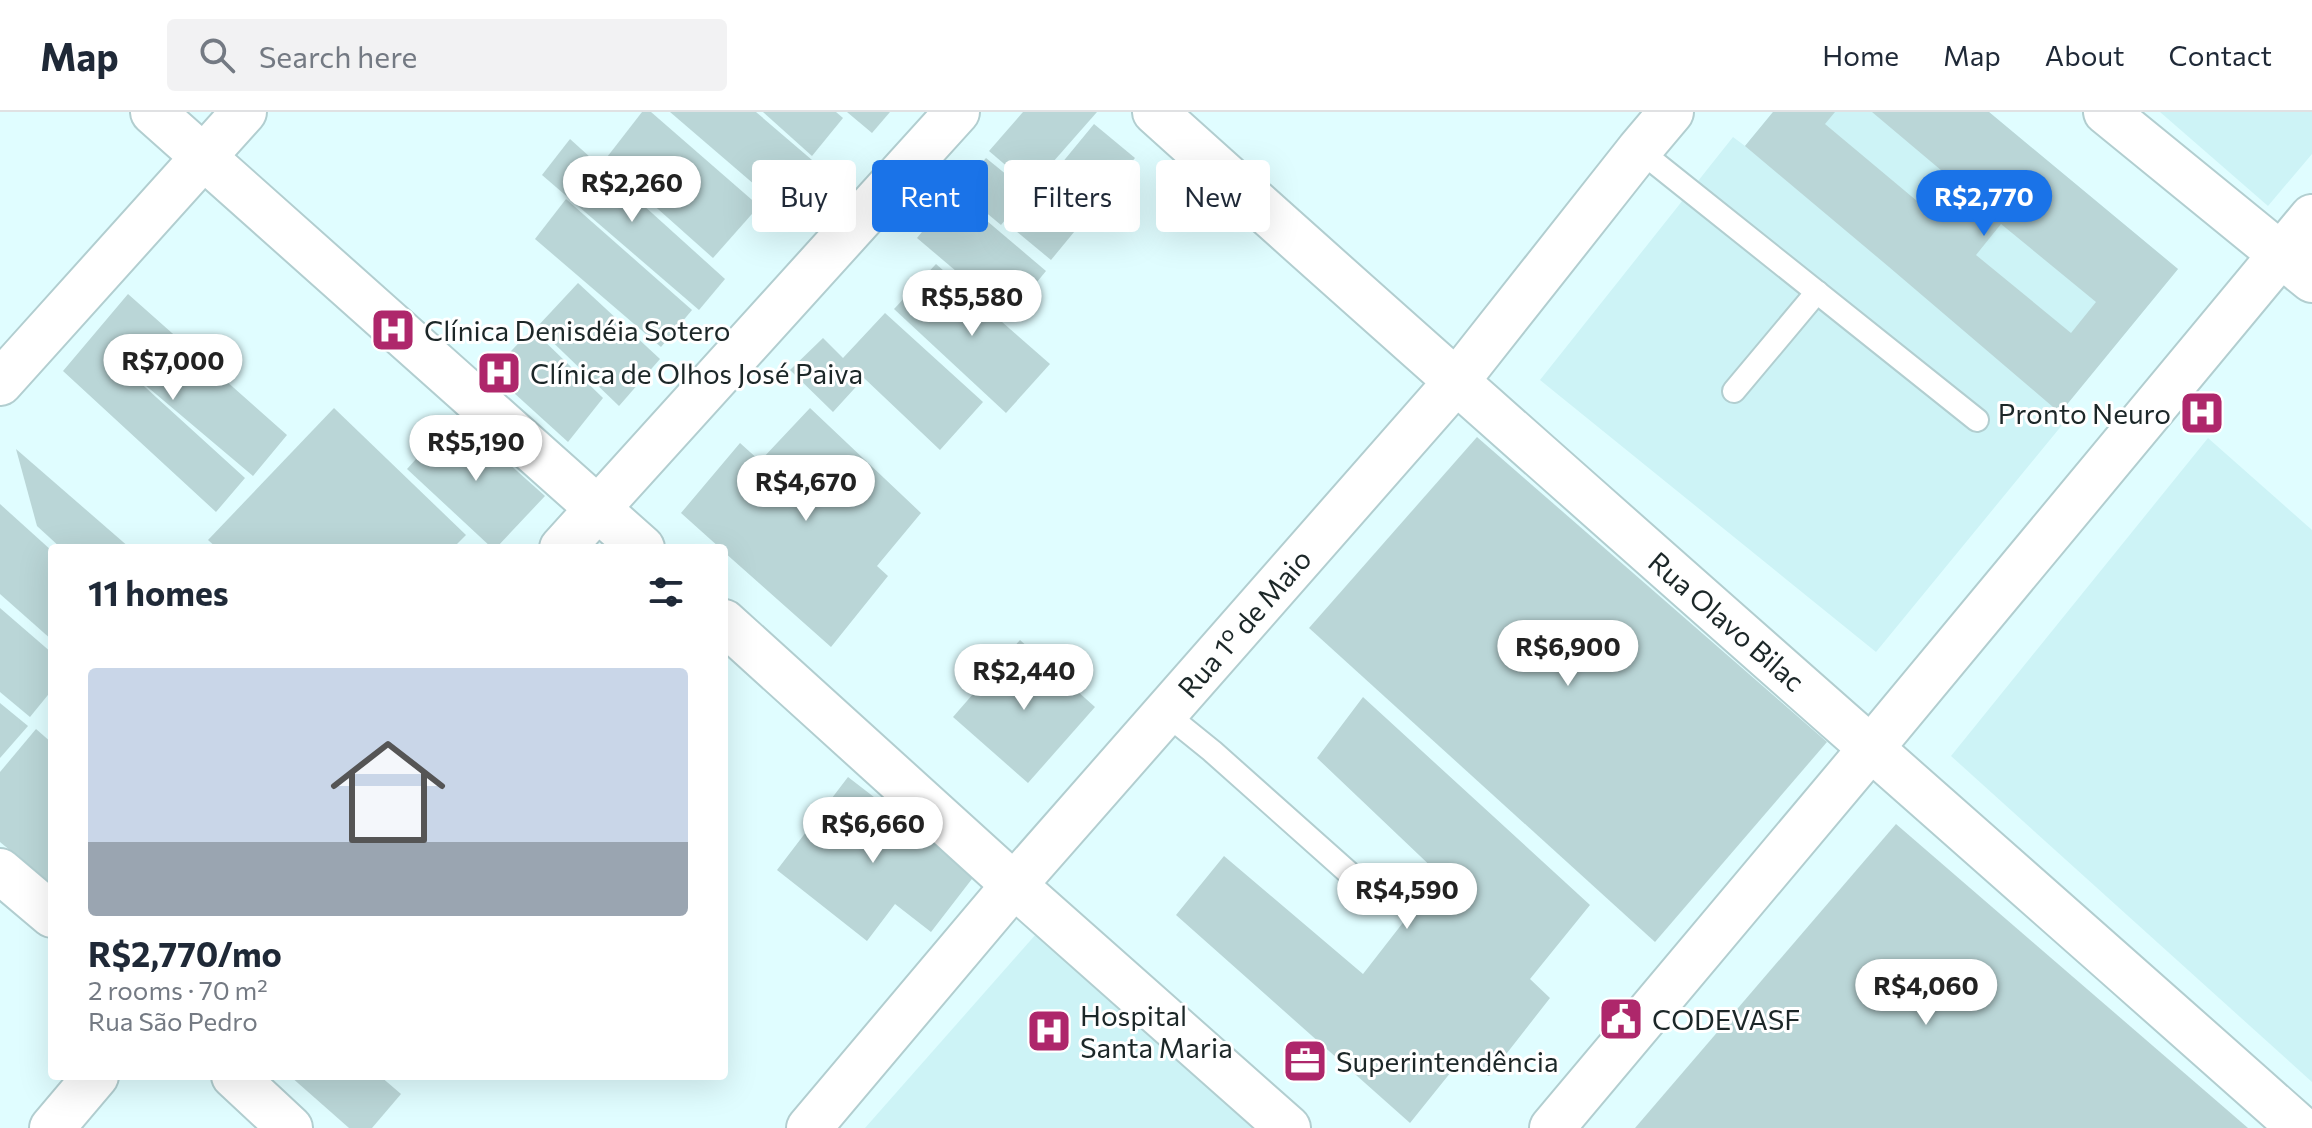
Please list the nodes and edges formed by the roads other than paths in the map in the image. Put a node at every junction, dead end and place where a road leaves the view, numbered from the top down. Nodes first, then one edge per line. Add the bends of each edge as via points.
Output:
1 (153, 112) edge
2 (244, 112) edge
3 (957, 112) edge
4 (1155, 112) edge
5 (1671, 112) edge
6 (2106, 112) edge
7 (1639, 150) junction
8 (204, 157) junction
9 (2312, 217) edge
10 (2296, 268) edge
11 (1817, 292) junction
12 (0, 383) edge
13 (1455, 383) junction
14 (1734, 391) dead end
15 (1977, 420) dead end
16 (598, 508) junction
17 (566, 544) edge
18 (638, 544) edge
19 (728, 626) edge
20 (1165, 713) junction
21 (1872, 747) junction
22 (0, 871) edge
23 (1014, 885) junction
24 (1377, 898) dead end
25 (48, 912) edge
26 (93, 1080) edge
27 (238, 1080) edge
28 (52, 1128) edge
29 (290, 1128) edge
30 (809, 1128) edge
31 (1288, 1128) edge
32 (1552, 1128) edge
33 (2300, 1128) edge

1 - 8 street
2 - 8 street
3 - 16 street
4 - 13 street, Rua Olavo Bilac
5 - 7 street, Rua 1º de Maio
6 - 10 street
7 - 11 lane
7 - 13 street, Rua 1º de Maio
8 - 12 street
8 - 16 street
9 - 10 street
10 - 21 street
11 - 14 lane
11 - 15 lane
13 - 20 street, Rua 1º de Maio
13 - 21 street, Rua Olavo Bilac
16 - 17 street
16 - 18 street
19 - 23 street
20 - 23 street, Rua 1º de Maio
20 - 24 lane
21 - 32 street
21 - 33 street, Rua Olavo Bilac
22 - 25 street
23 - 30 street, Rua 1º de Maio
23 - 31 street
26 - 28 street
27 - 29 street

